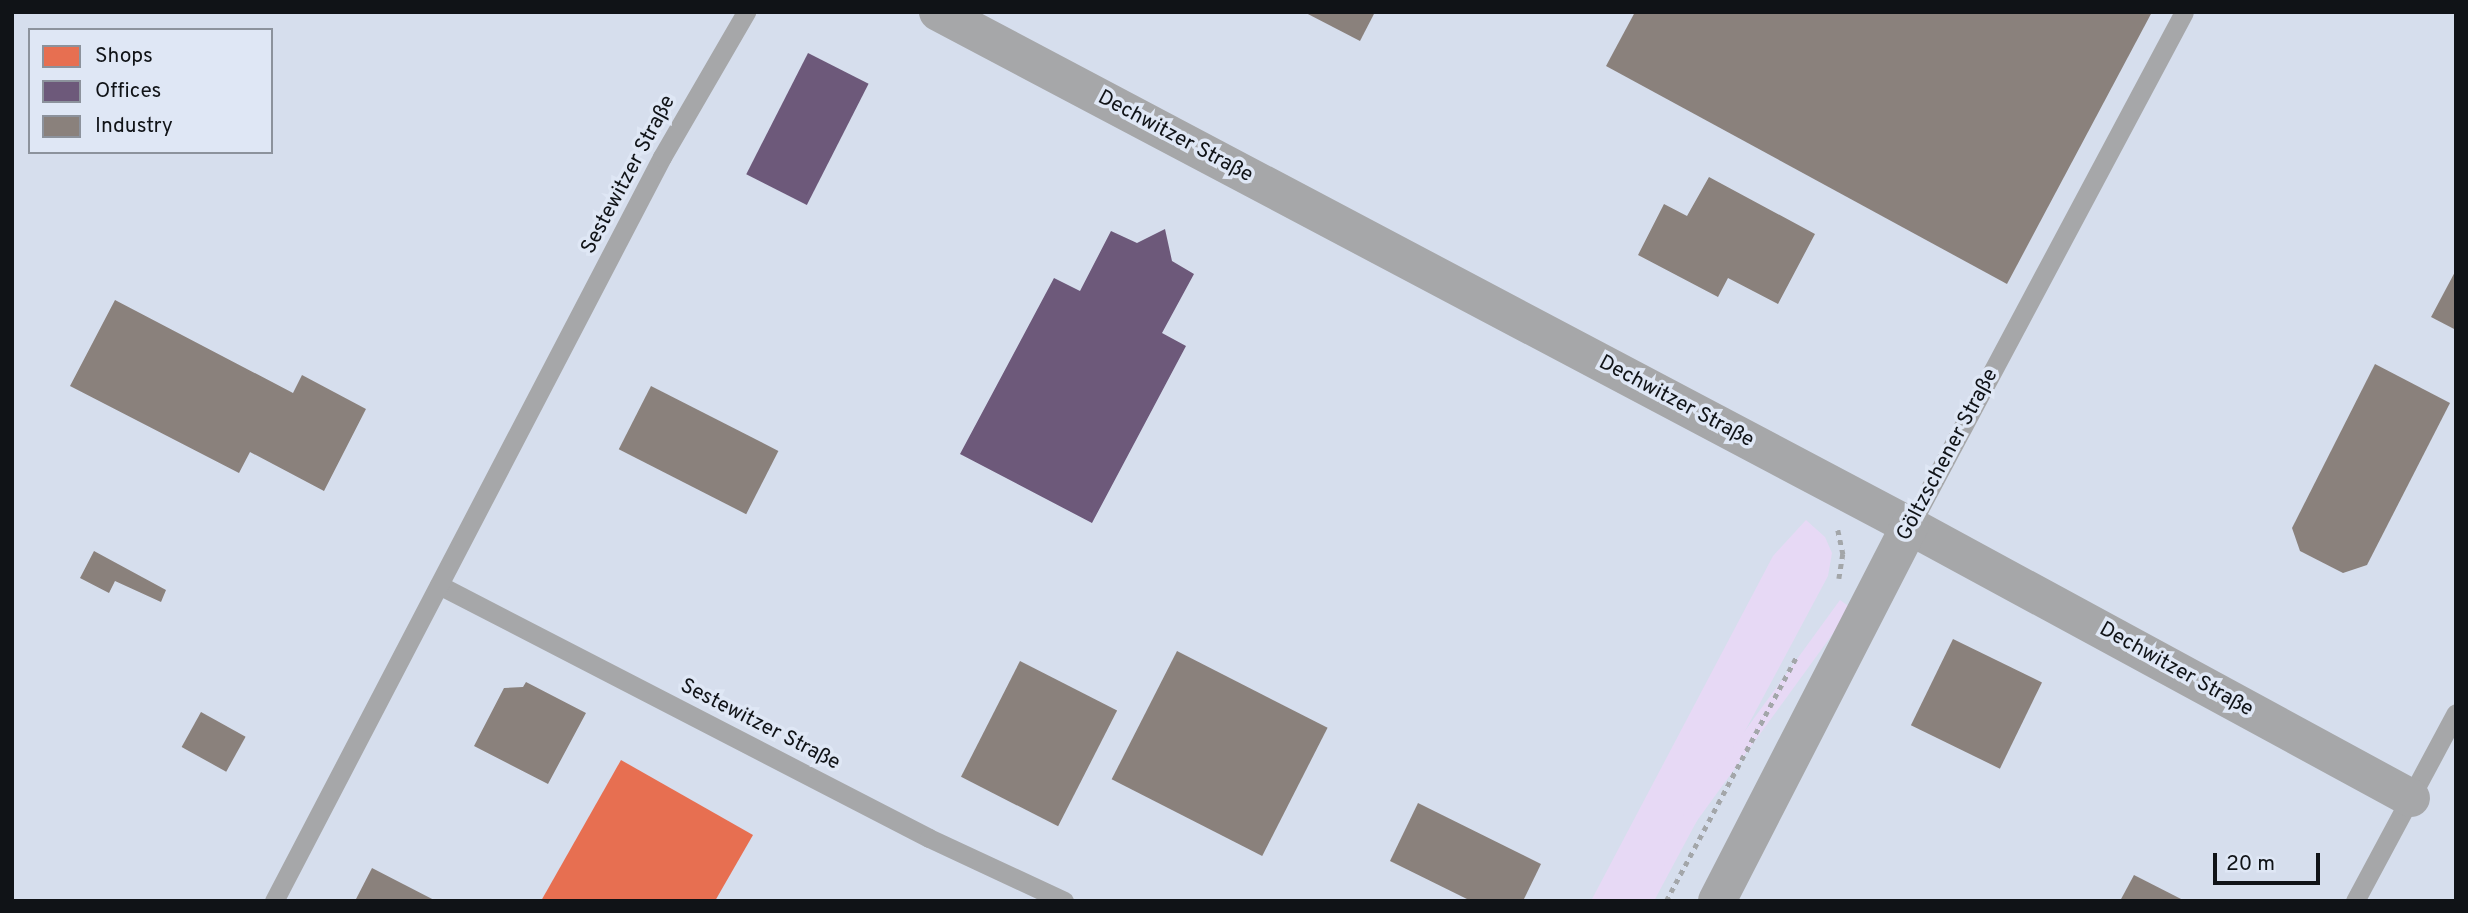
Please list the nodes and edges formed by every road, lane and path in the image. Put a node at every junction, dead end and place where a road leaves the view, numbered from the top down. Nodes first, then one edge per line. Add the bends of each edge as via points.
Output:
1 (746, 12) edge
2 (938, 12) edge
3 (2184, 12) edge
4 (1834, 486) junction
5 (1909, 526) junction
6 (439, 585) junction
7 (1832, 592) dead end
8 (1800, 651) dead end
9 (2456, 713) edge
10 (2411, 798) junction
11 (274, 901) edge
12 (1064, 901) edge
13 (1666, 901) edge
14 (1717, 901) edge
15 (2355, 901) edge

1 - 6 lane, Sestewitzer Straße via 662,157
2 - 4 street, Dechwitzer Straße
3 - 5 lane, Göltzschener Straße
4 - 5 street, Dechwitzer Straße
4 - 7 path via 1823,513 1839,532 1843,554
5 - 10 street, Dechwitzer Straße
5 - 14 street, Göltzschener Straße
6 - 11 lane, Sestewitzer Straße
6 - 12 lane, Sestewitzer Straße via 929,838
8 - 13 path
9 - 10 lane
10 - 15 lane

